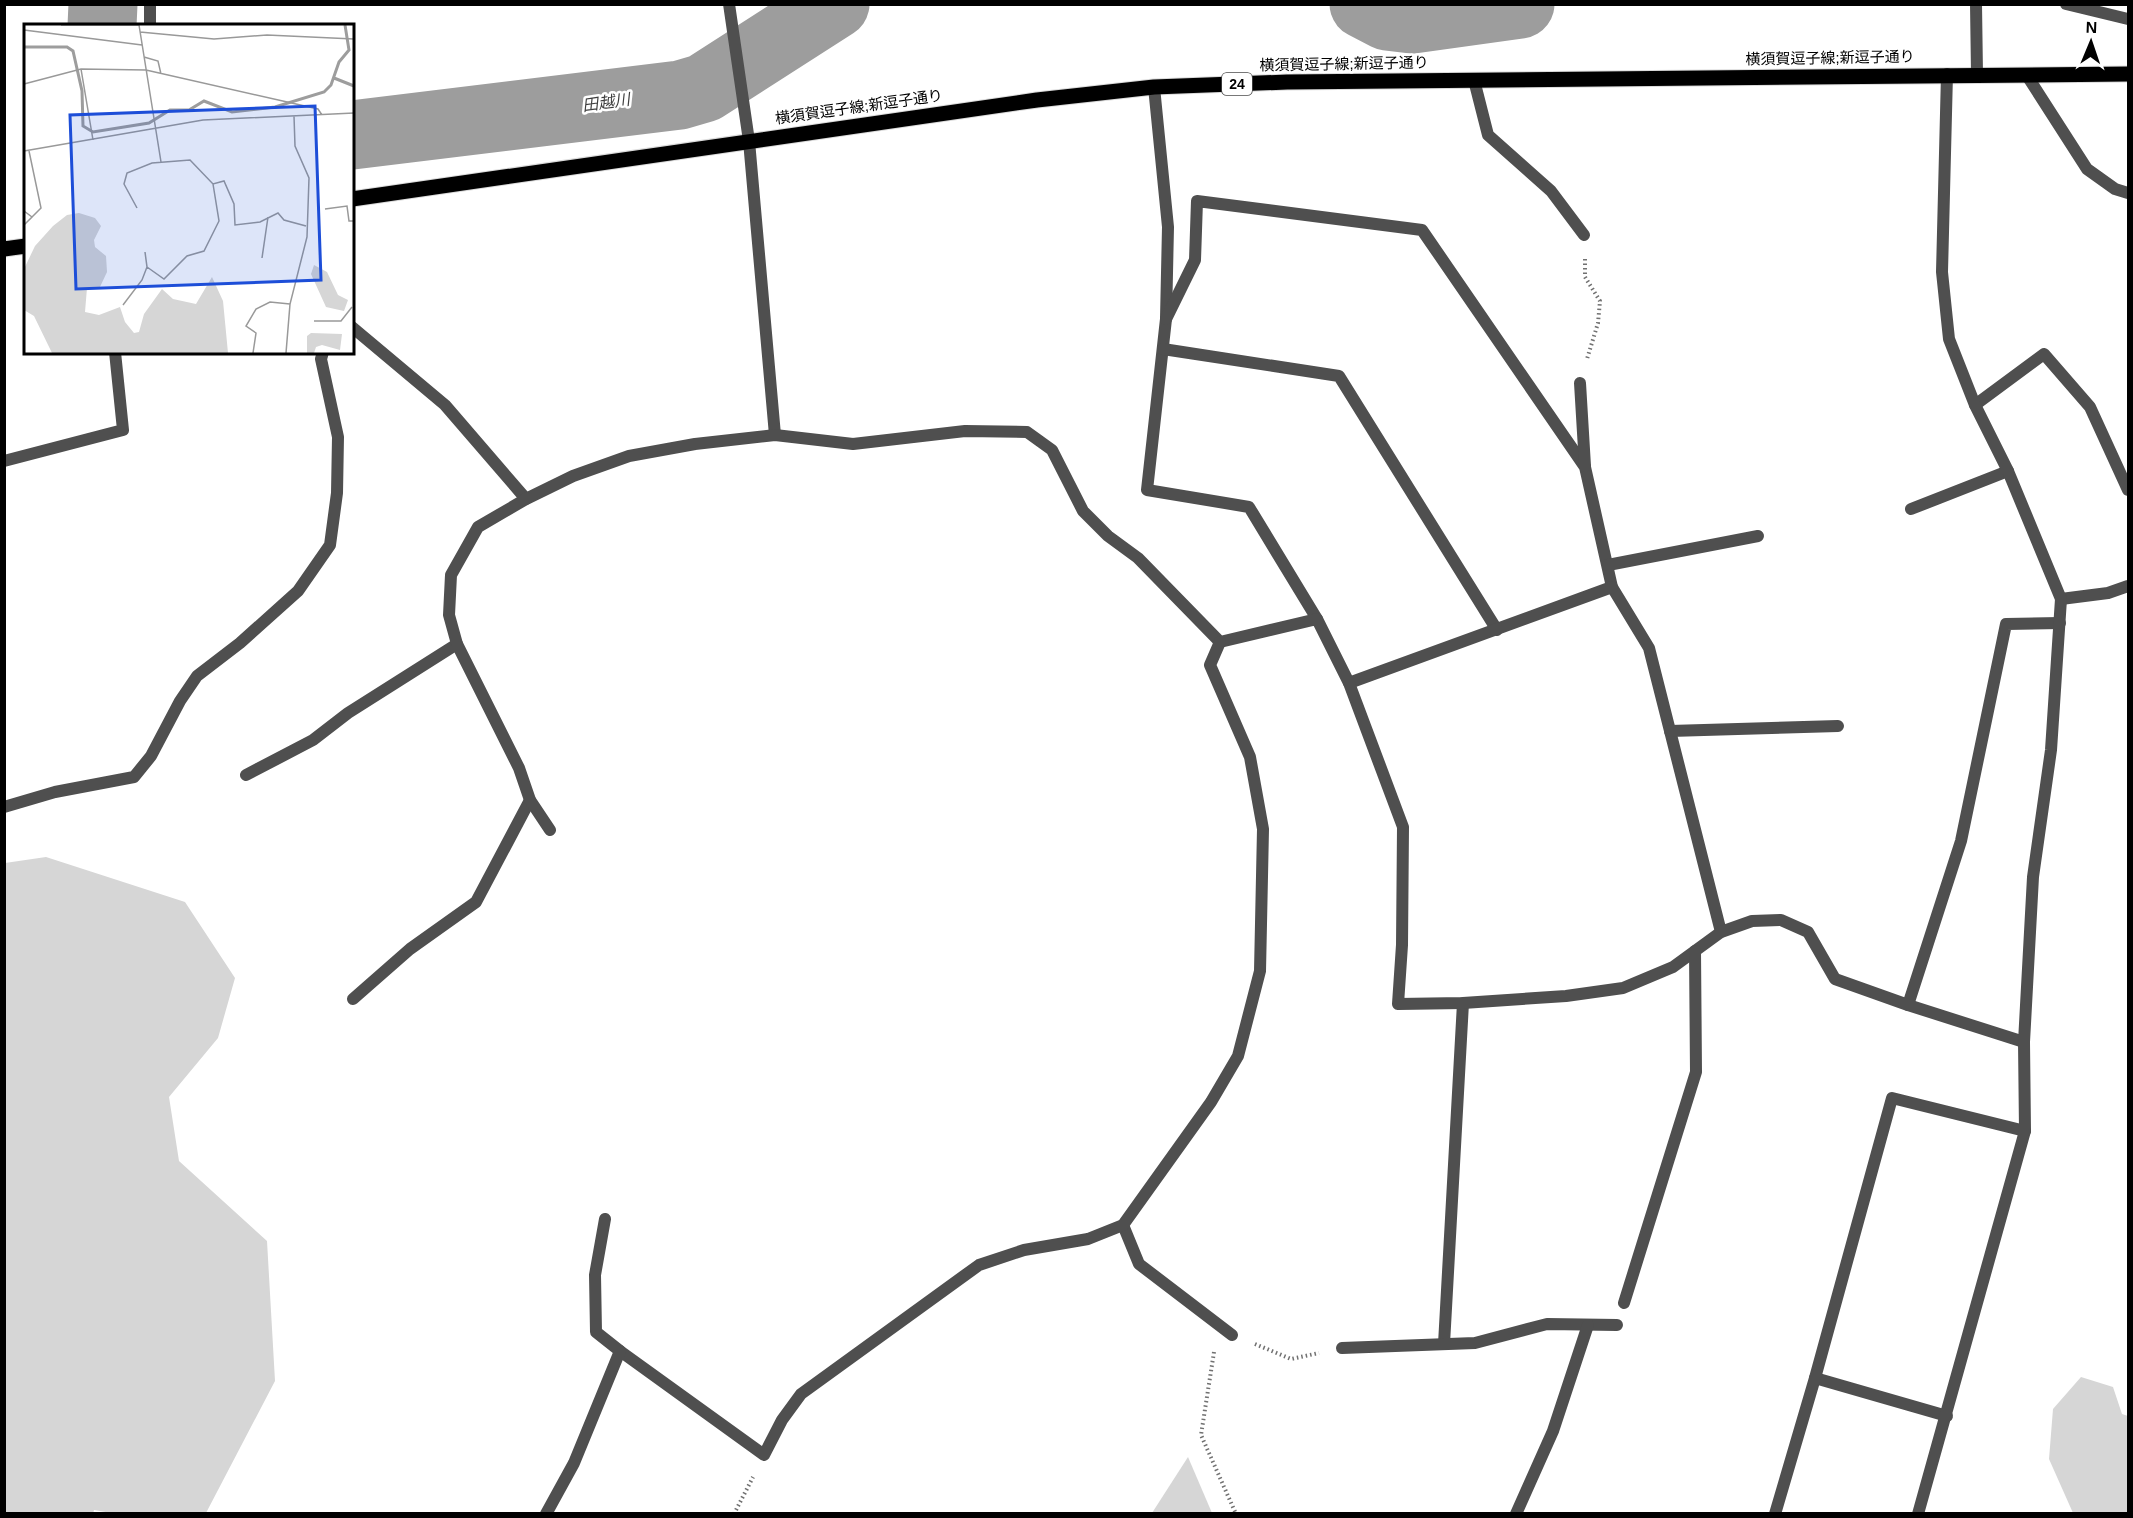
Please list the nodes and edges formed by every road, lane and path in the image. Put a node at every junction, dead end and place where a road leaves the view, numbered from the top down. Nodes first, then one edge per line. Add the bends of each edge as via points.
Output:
1 (150, 4) edge
2 (729, 4) edge
3 (1976, 4) edge
4 (2066, 4) edge
5 (2128, 19) edge
6 (150, 24) edge
7 (1947, 74) junction
8 (1977, 74) junction
9 (2026, 74) junction
10 (2128, 74) edge
11 (1474, 80) junction
12 (1154, 87) junction
13 (749, 141) junction
14 (2128, 193) edge
15 (354, 198) edge
16 (1584, 235) joint
17 (24, 246) edge
18 (4, 249) edge
19 (1166, 319) junction
20 (354, 329) edge
21 (1163, 349) junction
22 (115, 354) edge
23 (322, 354) edge
24 (1580, 383) joint
25 (1975, 405) junction
26 (775, 435) junction
27 (4, 461) edge
28 (1585, 467) junction
29 (2008, 471) junction
30 (2128, 490) edge
31 (526, 499) junction
32 (1911, 509) dead end
33 (1758, 536) dead end
34 (1608, 565) junction
35 (2128, 586) edge
36 (1612, 587) junction
37 (2061, 599) junction
38 (1317, 619) junction
39 (2060, 623) junction
40 (1497, 630) junction
41 (1220, 642) junction
42 (457, 644) junction
43 (1349, 682) junction
44 (1838, 726) dead end
45 (1670, 731) junction
46 (246, 775) dead end
47 (530, 800) junction
48 (4, 807) edge
49 (550, 830) dead end
50 (1720, 932) junction
51 (1695, 951) junction
52 (353, 999) dead end
53 (1463, 1003) junction
54 (1908, 1005) junction
55 (2024, 1042) junction
56 (2025, 1131) junction
57 (605, 1219) dead end
58 (1124, 1224) junction
59 (1624, 1303) dead end
60 (1588, 1325) junction
61 (1617, 1325) dead end
62 (1232, 1335) junction
63 (1444, 1344) junction
64 (1342, 1348) joint
65 (620, 1351) junction
66 (1815, 1378) junction
67 (1947, 1416) junction
68 (764, 1455) junction
69 (546, 1514) edge
70 (734, 1514) edge
71 (1236, 1514) edge
72 (1516, 1514) edge
73 (1775, 1514) edge
74 (1918, 1514) edge

1 - 6 street
2 - 13 street
3 - 8 street
4 - 5 street
7 - 8 main road, 横須賀逗子線;新逗子通り / 24
7 - 11 main road, 横須賀逗子線;新逗子通り / 24
7 - 25 street via 1942,272 1949,339
8 - 9 main road, 横須賀逗子線;新逗子通り / 24
9 - 10 main road, 横須賀逗子線;新逗子通り / 24
9 - 14 street via 2087,169 2115,189
11 - 12 main road, 横須賀逗子線;新逗子通り / 24
11 - 16 street via 1488,135 1551,191
12 - 13 main road, 横須賀逗子線;新逗子通り / 24
12 - 19 street via 1168,227
13 - 15 main road, 横須賀逗子線;新逗子通り / 24
13 - 26 street
16 - 24 path via 1585,277 1600,301 1598,323
17 - 18 main road
19 - 21 street
19 - 28 street via 1195,260 1197,201 1422,230
20 - 31 street via 445,405
21 - 38 street via 1147,490 1249,507
21 - 40 street via 1340,376
22 - 27 street via 123,430
23 - 48 street via 338,437 337,493 330,545 324,555 298,591 197,675 151,756 134,777 55,792
24 - 28 street
25 - 29 street
25 - 30 street via 2044,354 2090,407
26 - 31 street via 629,456 573,476
26 - 41 street via 853,444 965,431 1027,432 1052,450 1083,511 1138,558
28 - 34 street
29 - 32 street
29 - 37 street
31 - 42 street via 478,527 451,574 449,615
33 - 34 street
34 - 36 street
35 - 37 street via 2108,593
36 - 40 street
36 - 45 street via 1649,648
37 - 39 street
38 - 41 street
38 - 43 street
39 - 54 street via 2006,624 1961,841
39 - 55 street via 2051,750 2033,877
40 - 43 street
41 - 58 street via 1210,665 1250,757 1263,829 1260,971 1238,1056 1211,1102
42 - 46 street via 348,713 313,740
42 - 47 street via 519,768
43 - 53 street via 1403,827 1398,1004
44 - 45 street
45 - 50 street
47 - 49 street
47 - 52 street via 476,902 410,949
50 - 51 street
50 - 54 street via 1752,921 1781,920 1808,932 1835,979
51 - 53 street via 1673,967 1623,988
51 - 59 street via 1696,1072
53 - 63 street
54 - 55 street
55 - 56 street
56 - 66 street via 1892,1098
56 - 67 street
57 - 65 street via 595,1275 596,1332
58 - 62 street via 1139,1264
58 - 68 street via 1088,1239 1024,1250 979,1265 801,1394
60 - 61 street
60 - 63 street via 1547,1324 1475,1343
60 - 72 street via 1553,1431
62 - 64 path via 1291,1359
62 - 71 path via 1212,1353 1201,1436
63 - 64 street
65 - 68 street
65 - 69 street via 574,1463
66 - 67 street
66 - 73 street
67 - 74 street
68 - 70 path

